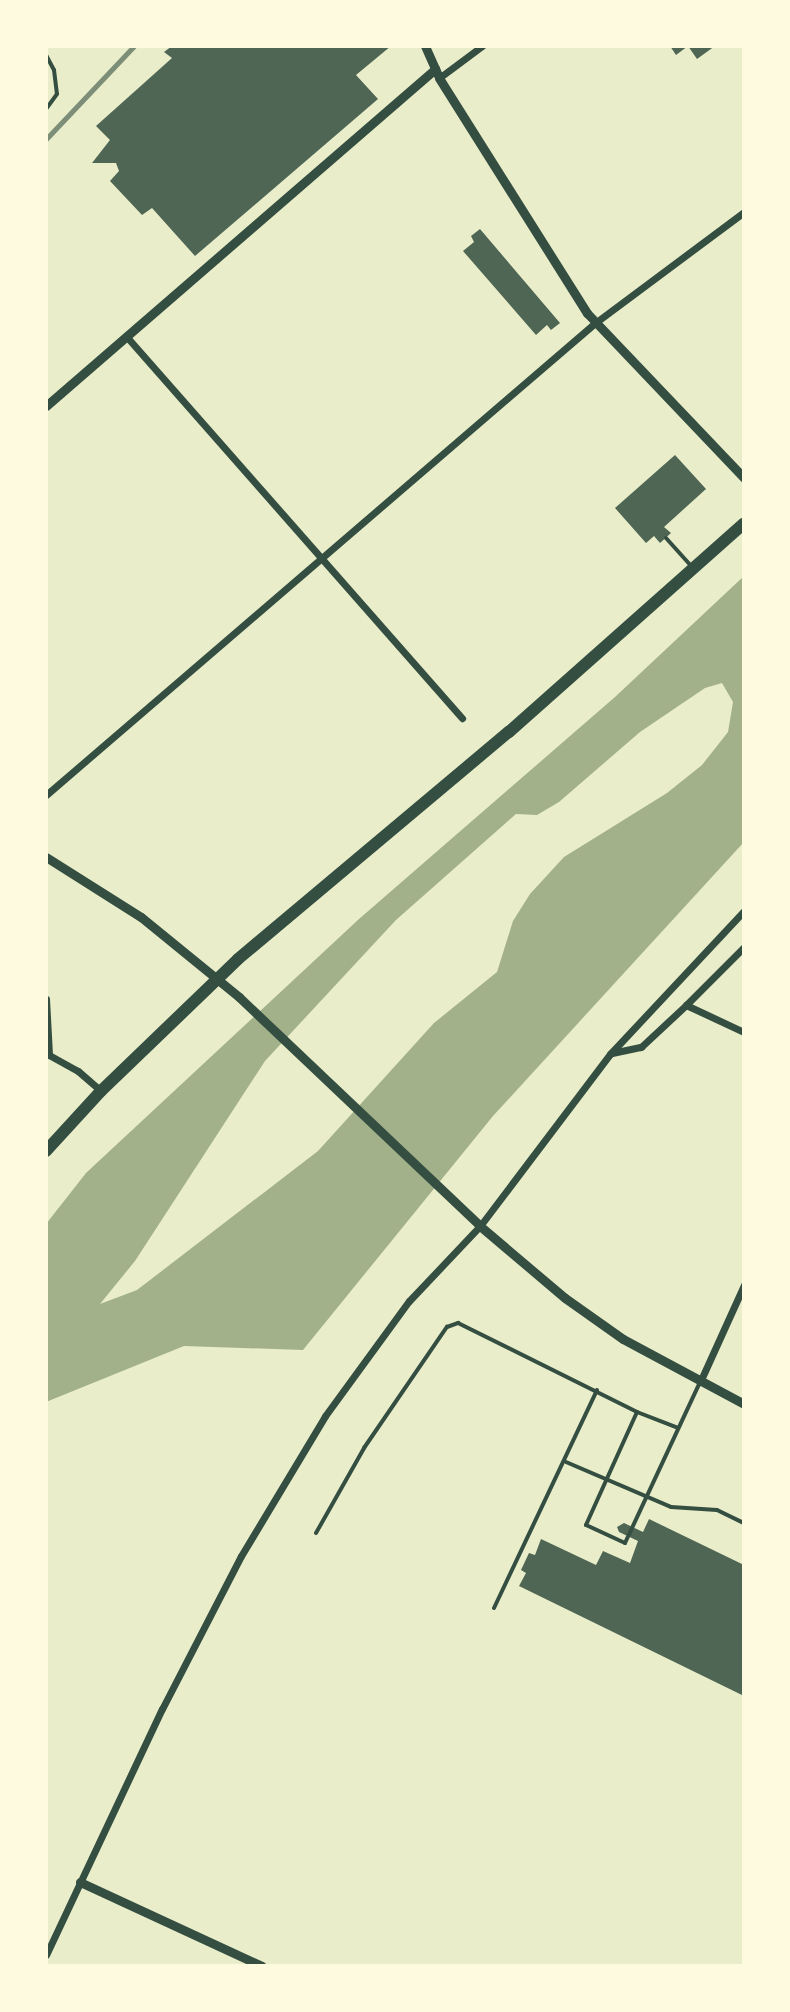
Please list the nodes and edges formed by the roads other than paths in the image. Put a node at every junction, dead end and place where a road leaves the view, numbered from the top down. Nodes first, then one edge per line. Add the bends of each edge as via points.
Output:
1 (425, 46) edge
2 (482, 46) edge
3 (46, 55) edge
4 (437, 74) junction
5 (46, 109) edge
6 (744, 212) edge
7 (595, 323) junction
8 (126, 336) junction
9 (46, 406) edge
10 (744, 478) edge
11 (744, 523) edge
12 (666, 538) dead end
13 (321, 557) junction
14 (693, 569) junction
15 (462, 718) dead end
16 (46, 795) edge
17 (46, 857) edge
18 (744, 911) edge
19 (744, 947) edge
20 (217, 980) junction
21 (46, 999) edge
22 (686, 1005) junction
23 (744, 1032) edge
24 (610, 1054) junction
25 (47, 1055) edge
26 (101, 1091) junction
27 (46, 1151) edge
28 (480, 1226) junction
29 (744, 1285) edge
30 (700, 1382) junction
31 (597, 1390) junction
32 (744, 1404) edge
33 (637, 1412) junction
34 (678, 1428) junction
35 (566, 1462) junction
36 (606, 1480) junction
37 (648, 1497) junction
38 (744, 1523) edge
39 (316, 1533) dead end
40 (494, 1608) dead end
41 (80, 1882) junction
42 (46, 1955) edge
43 (262, 1966) edge

1 - 4 street
2 - 4 street
3 - 5 lane via 57,94
4 - 7 street
4 - 8 street
6 - 7 street
7 - 10 street
7 - 13 street
8 - 9 street
8 - 13 street
11 - 14 highway
12 - 14 lane
13 - 15 street
13 - 16 street
14 - 20 highway
17 - 20 street via 141,917
18 - 24 street
19 - 22 street
20 - 26 highway
20 - 28 street
21 - 25 street
22 - 23 street
22 - 24 street via 641,1047
24 - 28 street
25 - 26 street
26 - 27 highway
28 - 30 street via 565,1298 623,1339
28 - 41 street via 409,1301 280,1485 162,1709
29 - 30 street
30 - 32 street
30 - 34 lane
31 - 33 lane
31 - 35 lane
31 - 39 lane via 458,1323 447,1327 364,1448
33 - 34 lane
33 - 36 lane
34 - 37 lane
35 - 36 lane
35 - 40 lane
36 - 37 lane
36 - 37 lane via 586,1525 625,1543
37 - 38 lane via 671,1507 717,1510
41 - 42 street
41 - 43 street

